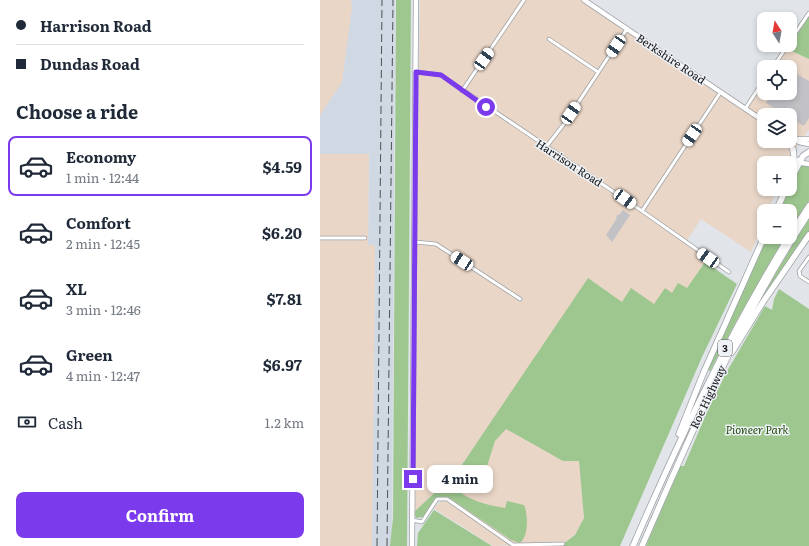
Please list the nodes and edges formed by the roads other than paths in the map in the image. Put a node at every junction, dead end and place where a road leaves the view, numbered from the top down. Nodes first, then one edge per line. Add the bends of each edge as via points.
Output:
1 (416, 0) edge
2 (524, 0) edge
3 (584, 0) edge
4 (809, 13) edge
5 (627, 29) junction
6 (797, 31) edge
7 (549, 39) dead end
8 (416, 72) junction
9 (598, 72) junction
10 (462, 90) junction
11 (757, 91) edge
12 (720, 93) junction
13 (745, 109) junction
14 (757, 116) edge
15 (797, 138) edge
16 (809, 139) edge
17 (797, 141) edge
18 (809, 144) edge
19 (546, 147) junction
20 (793, 149) joint
21 (809, 152) edge
22 (794, 156) edge
23 (800, 162) junction
24 (809, 164) edge
25 (797, 167) edge
26 (809, 206) edge
27 (642, 211) junction
28 (809, 213) edge
29 (797, 224) edge
30 (809, 235) edge
31 (320, 238) edge
32 (365, 238) dead end
33 (415, 242) junction
34 (761, 244) edge
35 (784, 244) edge
36 (809, 257) edge
37 (729, 272) dead end
38 (809, 282) edge
39 (520, 299) dead end
40 (719, 372) junction
41 (669, 463) junction
42 (412, 520) junction
43 (563, 544) dead end
44 (412, 546) edge
45 (633, 546) edge
46 (642, 546) edge

1 - 8 main road
2 - 10 street
3 - 5 main road, Berkshire Road
4 - 6 street
5 - 9 street
5 - 12 main road, Berkshire Road
7 - 9 street
8 - 10 street, Harrison Road via 441,75
8 - 33 main road
9 - 19 street
10 - 19 street, Harrison Road
11 - 13 street
12 - 13 main road, Berkshire Road
12 - 27 street
13 - 14 main road, Berkshire Road
15 - 16 main road
17 - 18 main road
19 - 27 street, Harrison Road
20 - 22 highway
20 - 23 main road
21 - 23 highway
23 - 24 main road
23 - 25 highway
26 - 29 highway, Roe Highway / 3
27 - 37 street, Harrison Road
28 - 40 highway, Roe Highway / 3 via 751,310
30 - 40 highway
31 - 32 street
33 - 39 street via 436,244
33 - 42 main road
34 - 41 highway via 690,405
35 - 41 highway, Roe Highway / 3 via 727,344
36 - 38 street via 799,271 800,276
40 - 46 highway, Roe Highway / 3
41 - 45 highway, Roe Highway / 3
42 - 43 street via 422,522 437,499 446,499 513,545
42 - 44 main road

